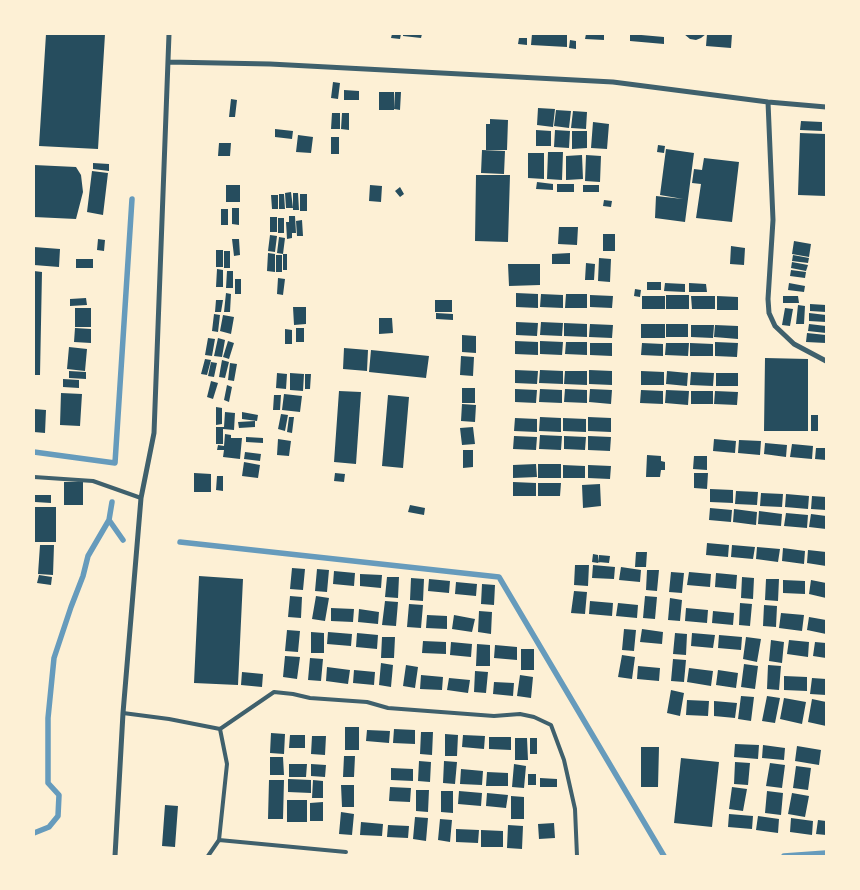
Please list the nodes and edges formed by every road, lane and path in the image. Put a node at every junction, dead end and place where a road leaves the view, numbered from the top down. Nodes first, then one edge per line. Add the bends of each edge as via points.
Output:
1 (169, 34) edge
2 (168, 62) junction
3 (768, 102) junction
4 (826, 108) edge
5 (826, 361) edge
6 (34, 477) edge
7 (141, 498) junction
8 (123, 713) junction
9 (220, 729) junction
10 (219, 840) junction
11 (346, 852) dead end
12 (115, 856) edge
13 (208, 856) edge
14 (577, 856) edge

1 - 2 street
2 - 3 street via 270,64 613,82
2 - 7 street via 154,434
3 - 4 street
3 - 5 street via 773,220 769,313 775,326 794,344
6 - 7 lane via 93,481
7 - 8 street
8 - 9 lane
8 - 12 street
9 - 10 lane via 227,764
9 - 14 lane via 274,692 367,702 388,708 534,717 551,725 564,760 575,809
10 - 11 lane
10 - 13 lane

